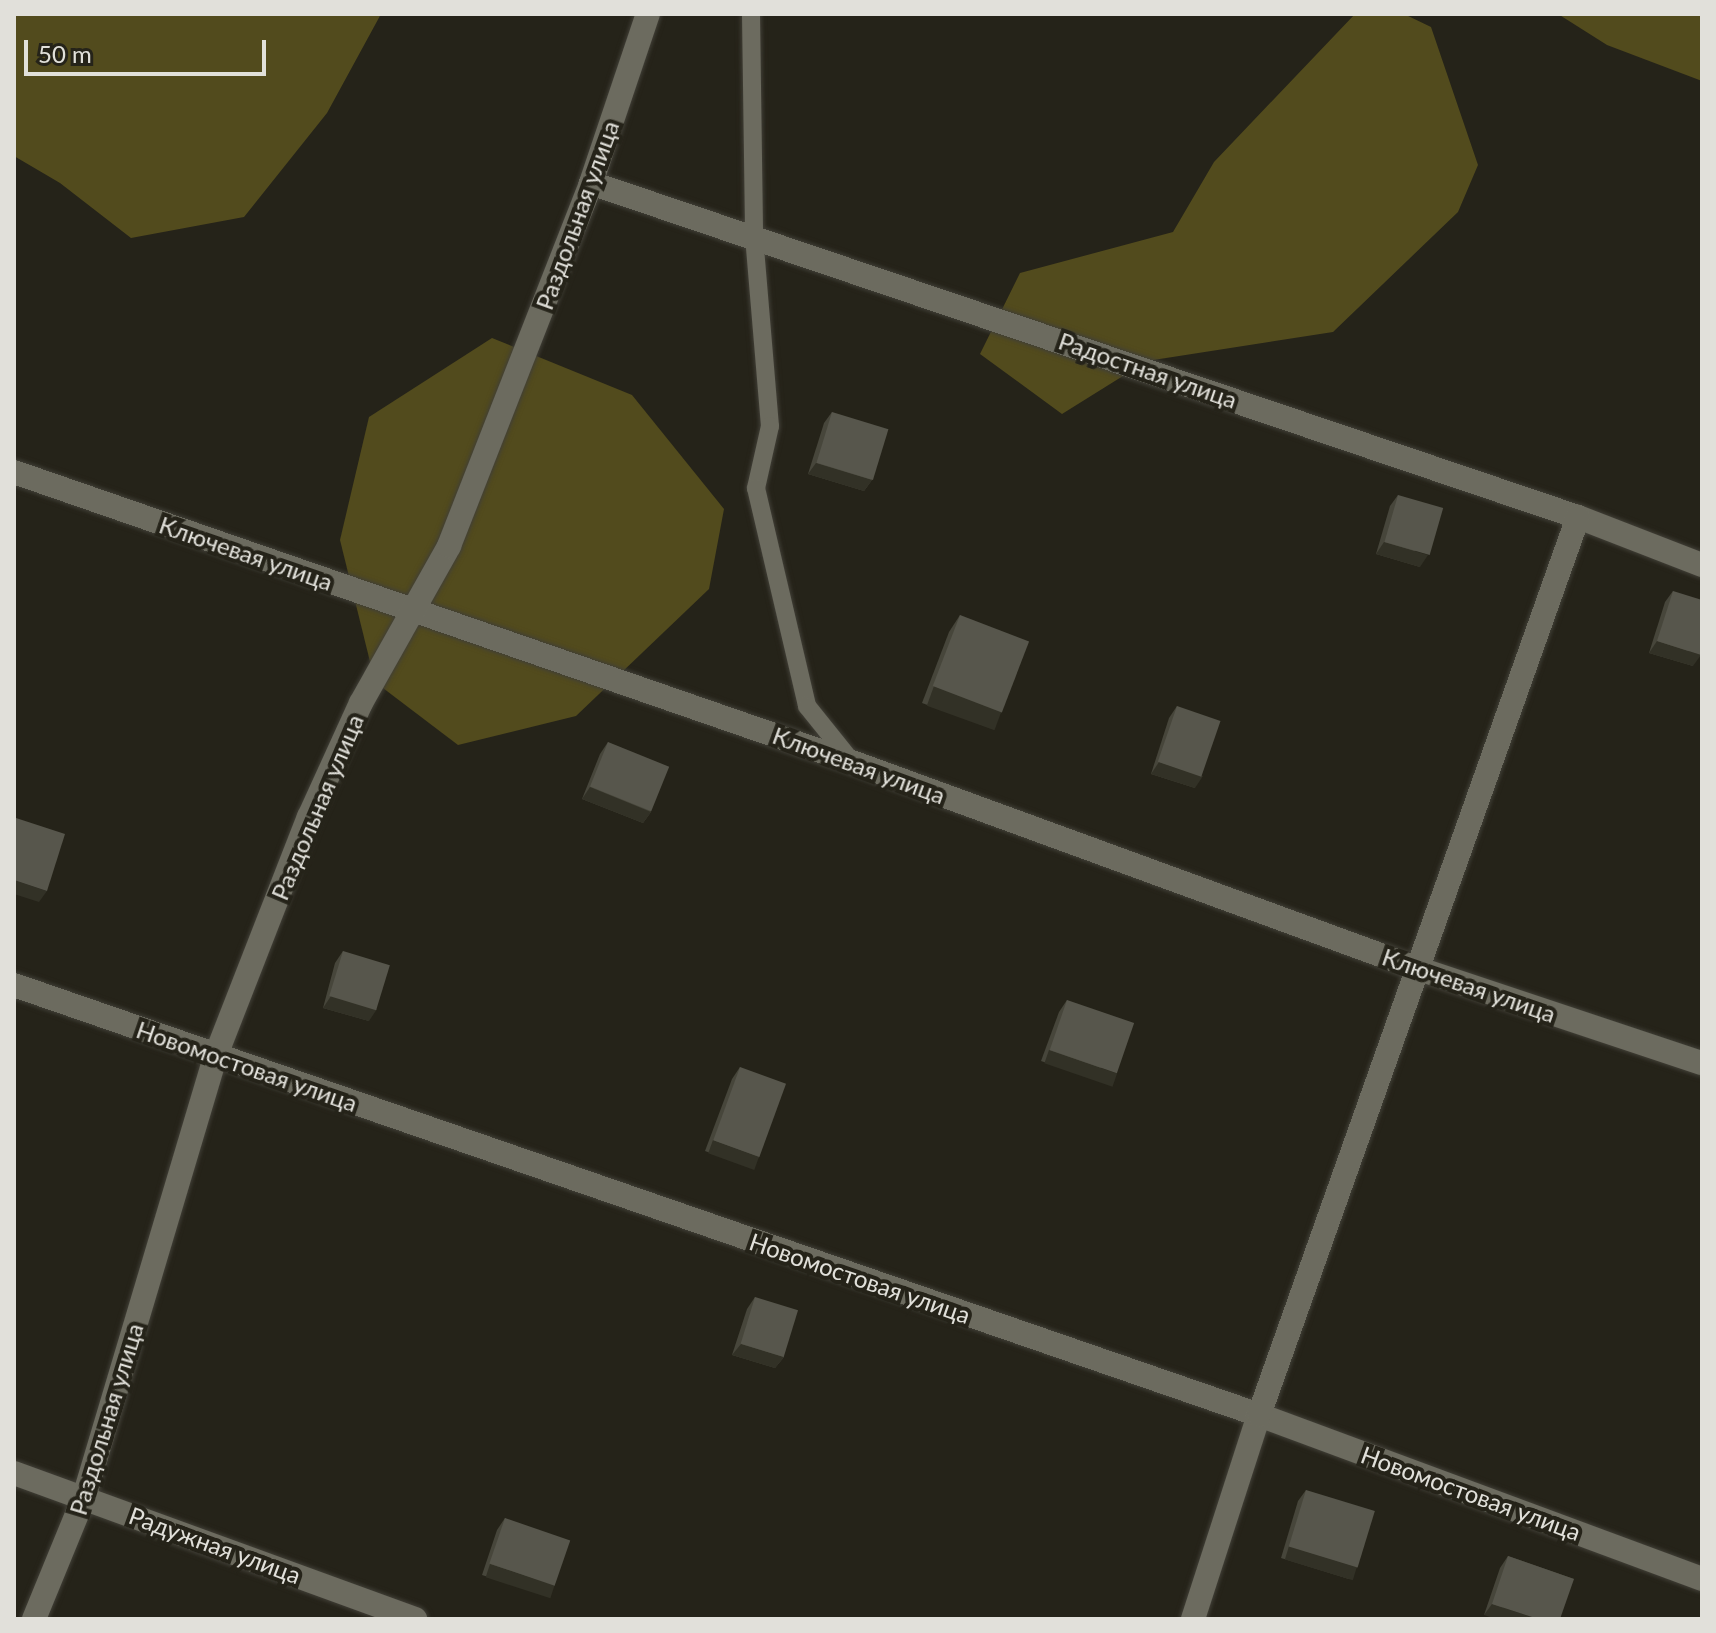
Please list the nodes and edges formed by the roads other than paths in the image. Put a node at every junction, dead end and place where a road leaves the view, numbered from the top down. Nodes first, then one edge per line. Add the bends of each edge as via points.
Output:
1 (648, 14) edge
2 (751, 14) edge
3 (591, 183) junction
4 (754, 236) junction
5 (14, 472) edge
6 (1578, 517) junction
7 (1702, 565) edge
8 (414, 612) junction
9 (852, 762) junction
10 (1416, 968) junction
11 (14, 985) edge
12 (216, 1055) junction
13 (1702, 1063) edge
14 (1259, 1415) junction
15 (14, 1473) edge
16 (84, 1497) junction
17 (1702, 1579) edge
18 (34, 1619) edge
19 (415, 1619) edge
20 (1193, 1619) edge

1 - 3 street, Раздольная улица
2 - 4 lane
3 - 4 street, Радостная улица
3 - 8 street, Раздольная улица via 449,546
4 - 6 street, Радостная улица
4 - 9 lane via 770,426 756,488 807,706
5 - 8 street, Ключевая улица
6 - 7 street, Радостная улица
6 - 10 street
8 - 9 street, Ключевая улица
8 - 12 street, Раздольная улица via 361,703 309,817
9 - 10 street, Ключевая улица
10 - 13 street, Ключевая улица
10 - 14 street
11 - 12 street, Новомостовая улица
12 - 14 street, Новомостовая улица
12 - 16 street, Раздольная улица
14 - 17 street, Новомостовая улица
14 - 20 street
15 - 16 street, Радужная улица
16 - 18 street, Раздольная улица
16 - 19 street, Радужная улица

